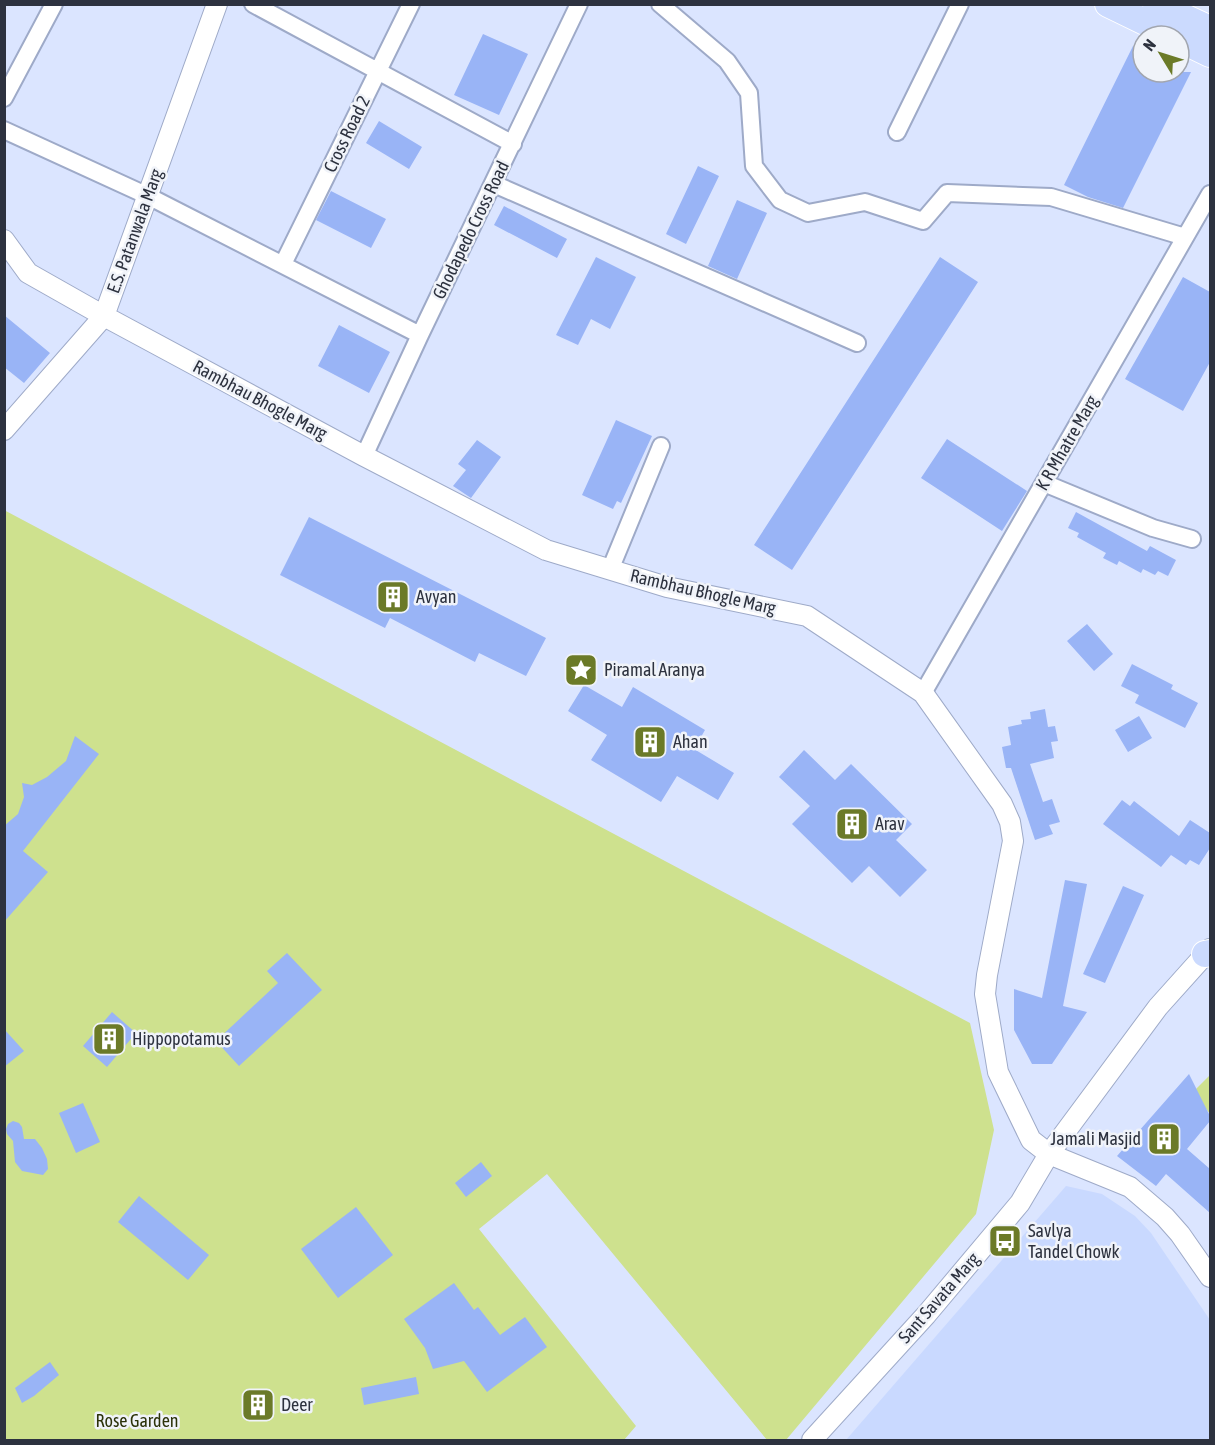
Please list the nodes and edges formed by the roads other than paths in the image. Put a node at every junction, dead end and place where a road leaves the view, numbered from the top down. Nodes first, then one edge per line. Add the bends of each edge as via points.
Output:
1 (54, 4) edge
2 (217, 4) edge
3 (253, 4) edge
4 (411, 4) edge
5 (579, 4) edge
6 (660, 4) edge
7 (960, 4) edge
8 (1108, 4) edge
9 (1156, 4) edge
10 (1149, 24) edge
11 (1210, 29) edge
12 (1191, 45) edge
13 (1210, 54) edge
14 (378, 72) junction
15 (4, 98) edge
16 (4, 130) edge
17 (897, 132) dead end
18 (513, 144) junction
19 (494, 184) junction
20 (1210, 194) edge
21 (148, 196) junction
22 (1185, 237) junction
23 (4, 240) edge
24 (283, 264) junction
25 (104, 316) junction
26 (420, 335) junction
27 (857, 343) dead end
28 (4, 430) edge
29 (661, 446) dead end
30 (364, 456) junction
31 (1044, 483) junction
32 (1192, 539) dead end
33 (610, 570) junction
34 (923, 693) junction
35 (1208, 952) edge
36 (1049, 1154) junction
37 (1210, 1277) edge
38 (812, 1440) edge

1 - 15 street
2 - 21 street, E.S. Patanwala Marg
3 - 14 street
4 - 14 street, Cross Road 2
5 - 18 street, Ghodapedo Cross Road
6 - 22 street via 727,61 749,93 754,166 780,200 808,213 866,202 923,221 947,193 1051,197
7 - 17 street
8 - 10 main road
9 - 11 main road
12 - 13 main road
14 - 18 street
14 - 24 street, Cross Road 2
16 - 21 street
18 - 19 street, Ghodapedo Cross Road
19 - 26 street, Ghodapedo Cross Road
19 - 27 street
20 - 22 street, K R Mhatre Marg
21 - 24 street
21 - 25 street, E.S. Patanwala Marg
22 - 31 street, K R Mhatre Marg
23 - 25 street, Rambhau Bhogle Marg via 28,273
24 - 26 street
25 - 28 street, E.S. Patanwala Marg
25 - 30 street, Rambhau Bhogle Marg
26 - 30 street, Ghodapedo Cross Road
29 - 33 street
30 - 33 street, Rambhau Bhogle Marg via 546,550
31 - 32 street via 1153,528
31 - 34 street, K R Mhatre Marg
33 - 34 street, Rambhau Bhogle Marg via 667,587 807,616
34 - 36 street, Rambhau Bhogle Marg via 1002,804 1010,822 1013,841 985,994 998,1072 1031,1140
35 - 36 street, Sant Savata Marg via 1158,1007
36 - 37 street via 1130,1187 1180,1234
36 - 38 street, Sant Savata Marg via 1013,1211 926,1315

